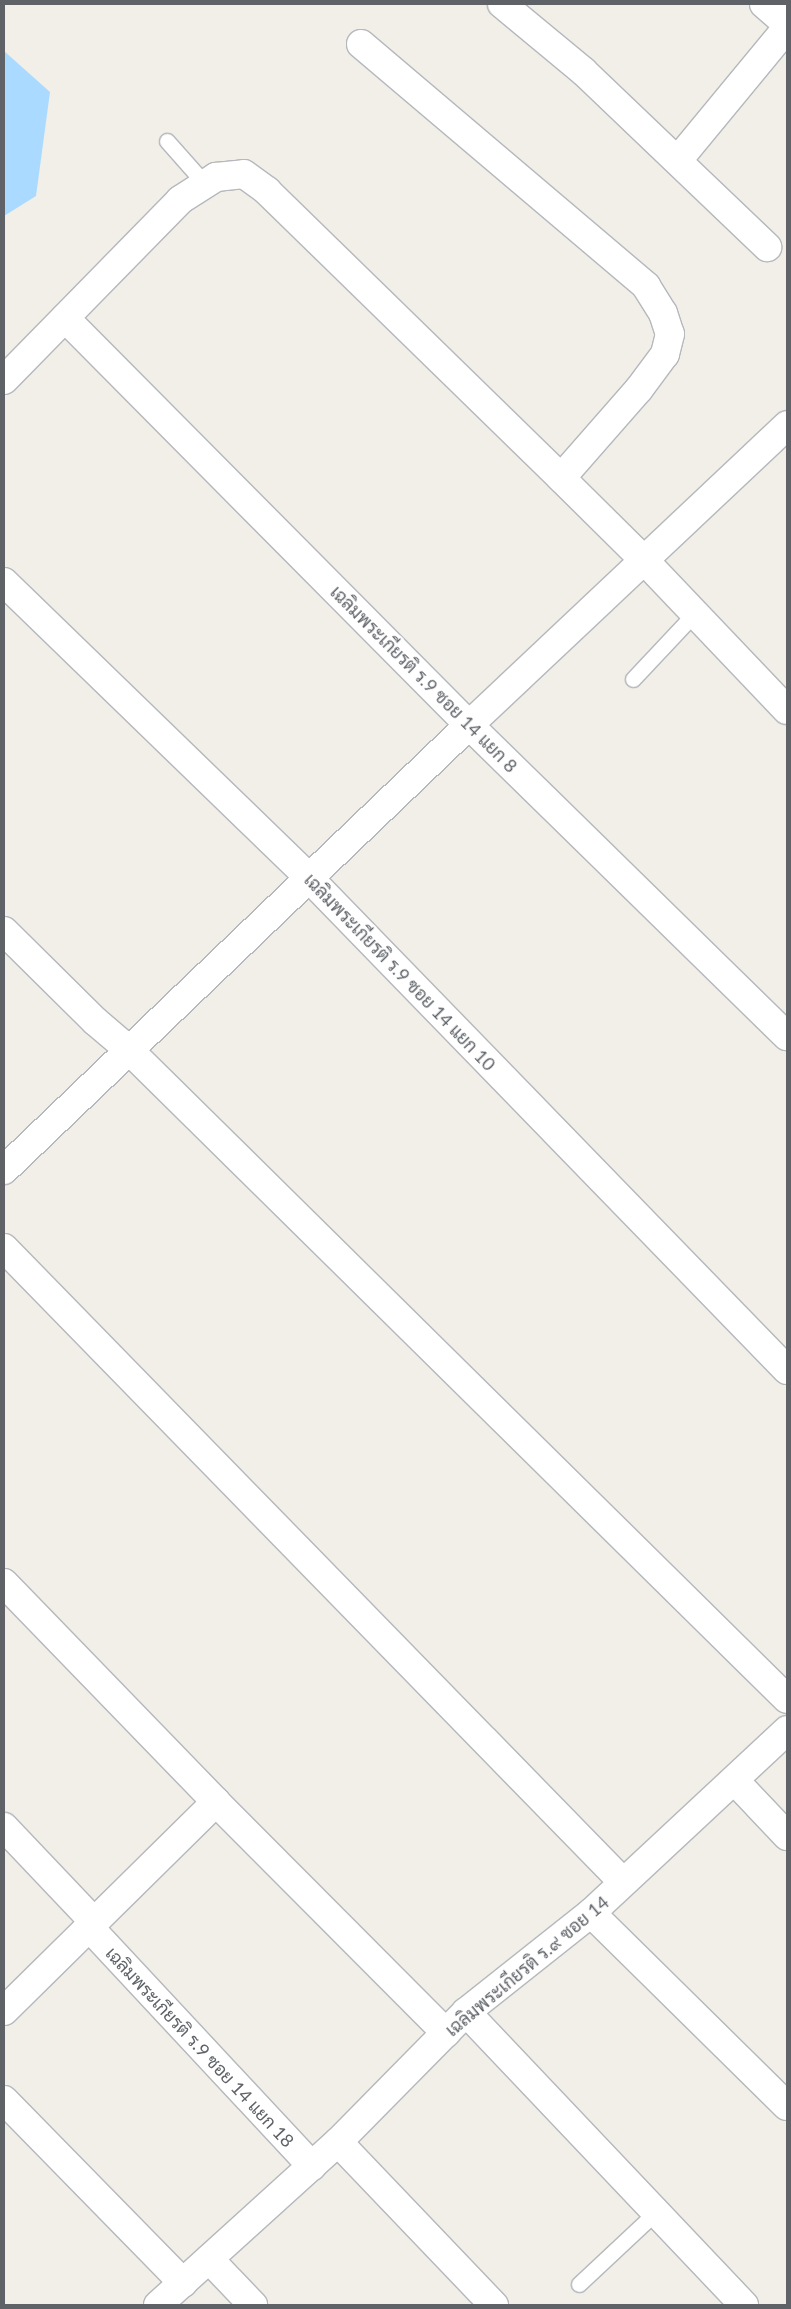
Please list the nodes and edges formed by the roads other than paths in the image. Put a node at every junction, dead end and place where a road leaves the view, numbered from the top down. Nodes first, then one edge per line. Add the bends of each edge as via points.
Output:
1 (502, 4) edge
2 (764, 4) edge
3 (787, 24) edge
4 (787, 28) edge
5 (361, 44) dead end
6 (167, 141) dead end
7 (678, 160) junction
8 (205, 184) junction
9 (767, 247) dead end
10 (65, 318) junction
11 (4, 380) edge
12 (787, 425) edge
13 (561, 478) junction
14 (644, 560) junction
15 (4, 582) edge
16 (694, 614) junction
17 (633, 678) dead end
18 (787, 710) edge
19 (469, 725) junction
20 (310, 878) junction
21 (4, 931) edge
22 (787, 1036) edge
23 (129, 1050) junction
24 (4, 1170) edge
25 (4, 1248) edge
26 (787, 1370) edge
27 (4, 1583) edge
28 (787, 1699) edge
29 (787, 1730) edge
30 (735, 1781) junction
31 (216, 1802) junction
32 (4, 1827) edge
33 (787, 1836) edge
34 (623, 1882) junction
35 (591, 1913) junction
36 (92, 1925) junction
37 (4, 2011) edge
38 (466, 2012) junction
39 (446, 2033) junction
40 (4, 2100) edge
41 (787, 2106) edge
42 (338, 2142) junction
43 (312, 2166) junction
44 (656, 2212) junction
45 (209, 2259) junction
46 (183, 2282) junction
47 (579, 2284) dead end
48 (732, 2301) edge
49 (158, 2305) edge
50 (253, 2305) edge
51 (494, 2305) edge

1 - 7 street via 583,71
2 - 3 street
4 - 7 street
5 - 13 street via 646,286 662,313 670,334 664,354 639,389
6 - 8 lane
7 - 9 street
8 - 10 street via 180,200
8 - 13 street via 216,177 244,174 267,191
10 - 11 street
10 - 19 street, เฉลิมพระเกียรติ ร.9 ซอย 14 แยก 8
12 - 14 street
13 - 14 street
14 - 16 street
14 - 19 street
15 - 20 street, เฉลิมพระเกียรติ ร.9 ซอย 14 แยก 10
16 - 17 lane
16 - 18 street
19 - 20 street
19 - 22 street, เฉลิมพระเกียรติ ร.9 ซอย 14 แยก 8
20 - 23 street
20 - 26 street, เฉลิมพระเกียรติ ร.9 ซอย 14 แยก 10
21 - 23 street
23 - 24 street
23 - 28 street
25 - 34 street
27 - 31 street
29 - 30 street, เฉลิมพระเกียรติ ร.๙ ซอย 14
30 - 33 street
30 - 34 street, เฉลิมพระเกียรติ ร.๙ ซอย 14
31 - 36 street
31 - 39 street
32 - 36 street, เฉลิมพระเกียรติ ร.9 ซอย 14 แยก 18
34 - 35 street, เฉลิมพระเกียรติ ร.๙ ซอย 14
35 - 38 street, เฉลิมพระเกียรติ ร.๙ ซอย 14
35 - 41 street
36 - 37 street
36 - 43 street, เฉลิมพระเกียรติ ร.9 ซอย 14 แยก 18
38 - 39 street, เฉลิมพระเกียรติ ร.๙ ซอย 14
38 - 44 street
39 - 42 street, เฉลิมพระเกียรติ ร.๙ ซอย 14
40 - 46 street
42 - 43 street, เฉลิมพระเกียรติ ร.๙ ซอย 14
42 - 51 street
43 - 45 street, เฉลิมพระเกียรติ ร.๙ ซอย 14
44 - 47 lane
44 - 48 street
45 - 46 street, เฉลิมพระเกียรติ ร.๙ ซอย 14
45 - 50 street
46 - 49 street, เฉลิมพระเกียรติ ร.๙ ซอย 14

